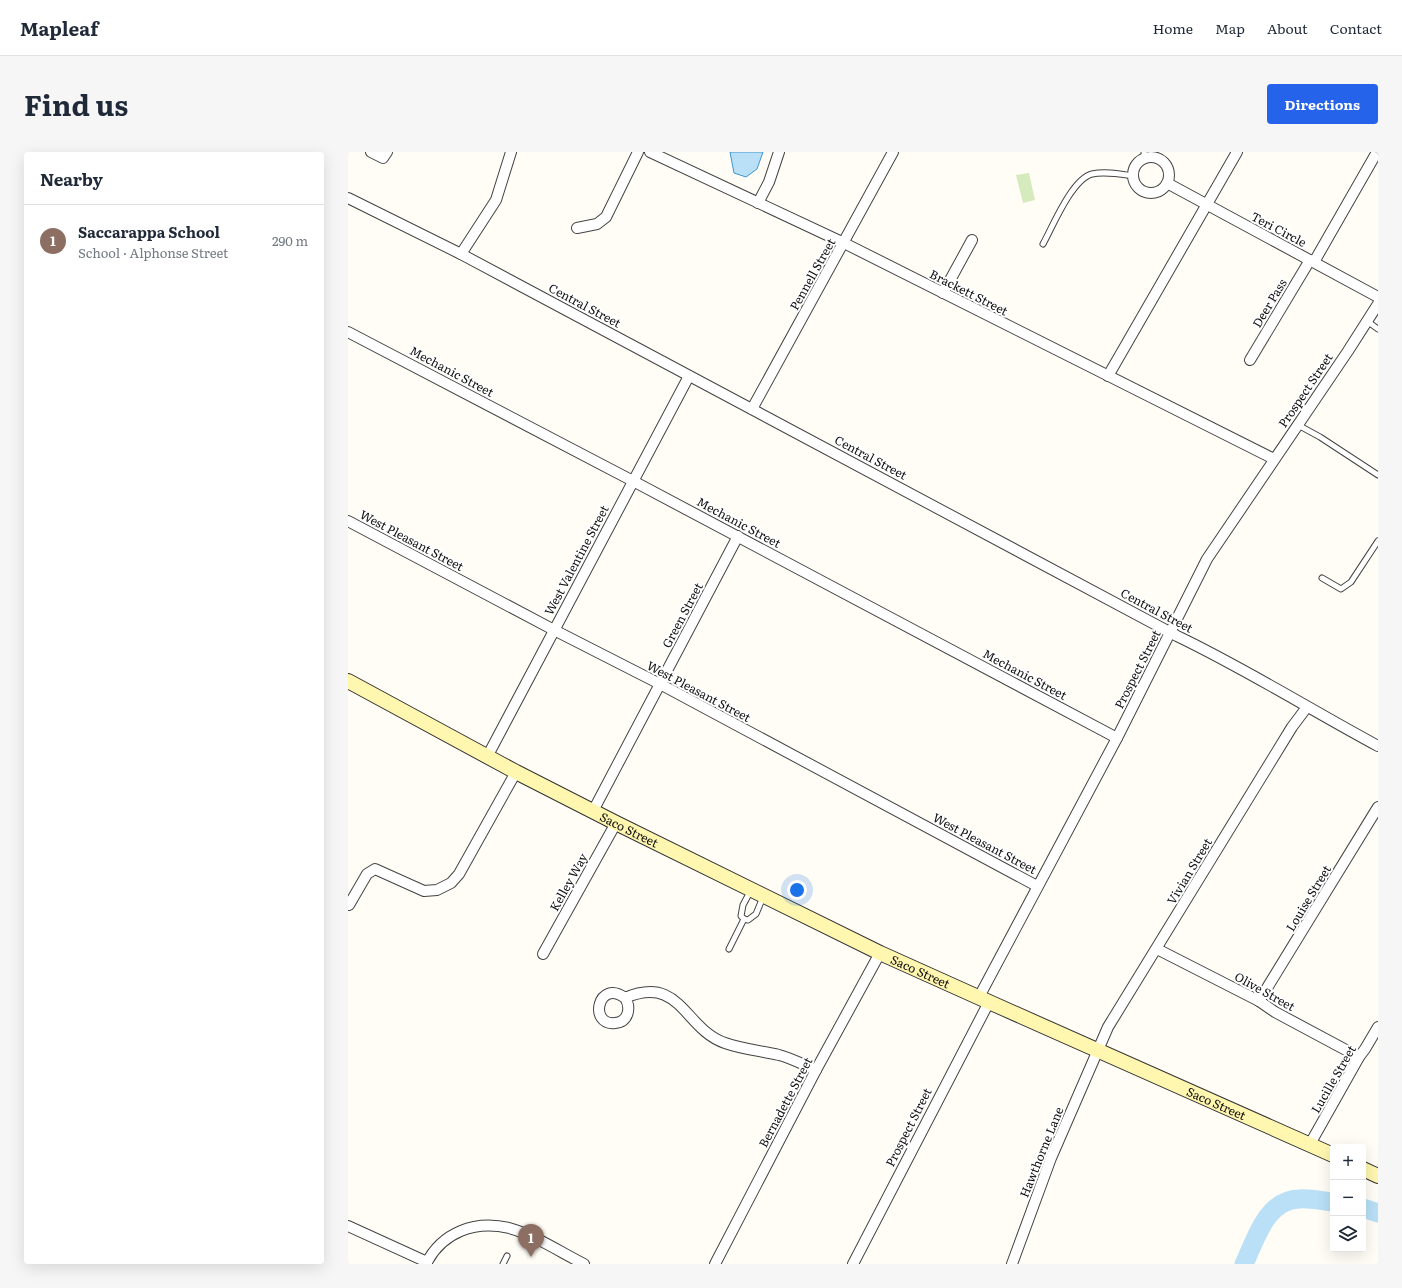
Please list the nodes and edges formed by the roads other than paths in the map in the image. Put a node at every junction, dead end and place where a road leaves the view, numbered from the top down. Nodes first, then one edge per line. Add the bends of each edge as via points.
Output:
1 (371, 152) edge
2 (387, 152) edge
3 (511, 152) edge
4 (638, 152) edge
5 (650, 152) edge
6 (780, 152) edge
7 (893, 152) edge
8 (1237, 152) edge
9 (1377, 152) edge
10 (1145, 155) edge
11 (1133, 176) junction
12 (1167, 183) junction
13 (348, 198) edge
14 (758, 203) junction
15 (1207, 205) junction
16 (577, 228) dead end
17 (972, 240) dead end
18 (844, 243) junction
19 (1043, 244) dead end
20 (461, 254) junction
21 (1312, 261) junction
22 (943, 293) junction
23 (1378, 297) edge
24 (1378, 304) edge
25 (1366, 322) junction
26 (1378, 329) edge
27 (348, 332) edge
28 (1250, 360) dead end
29 (689, 376) junction
30 (1108, 376) junction
31 (752, 409) junction
32 (1298, 425) junction
33 (1274, 459) junction
34 (1378, 475) edge
35 (633, 481) junction
36 (348, 521) edge
37 (738, 536) junction
38 (1378, 541) edge
39 (1322, 578) dead end
40 (554, 630) junction
41 (1171, 632) junction
42 (348, 681) edge
43 (660, 684) junction
44 (1307, 707) junction
45 (1117, 738) junction
46 (1378, 746) edge
47 (488, 757) junction
48 (516, 772) junction
49 (1378, 807) edge
50 (593, 811) junction
51 (616, 823) junction
52 (1037, 886) junction
53 (757, 892) junction
54 (349, 905) dead end
55 (744, 919) junction
56 (729, 949) dead end
57 (1157, 949) junction
58 (880, 953) junction
59 (543, 954) dead end
60 (625, 998) dead end
61 (984, 1000) junction
62 (1259, 1001) junction
63 (1378, 1027) edge
64 (1098, 1051) junction
65 (1359, 1057) junction
66 (816, 1070) junction
67 (1310, 1144) junction
68 (1330, 1154) edge
69 (1366, 1170) edge
70 (1378, 1176) edge
71 (348, 1226) edge
72 (507, 1256) dead end
73 (428, 1263) edge
74 (502, 1264) edge
75 (584, 1264) edge
76 (715, 1264) edge
77 (853, 1264) edge
78 (1012, 1264) edge

1 - 2 street via 383,158
3 - 20 street via 496,200
4 - 16 street via 606,217 597,224
5 - 14 street, Brackett Street
6 - 14 street
7 - 18 street, Pennell Street
8 - 15 street
9 - 21 street, Deer Pass
10 - 11 street via 1133,170
10 - 12 street via 1157,158 1167,166
11 - 12 street via 1137,187 1147,193 1159,192
11 - 19 lane via 1098,173 1085,177 1069,196
12 - 15 street, Teri Circle
13 - 20 street, Central Street
14 - 18 street, Brackett Street
15 - 21 street, Teri Circle
15 - 30 street
17 - 22 street
18 - 22 street, Brackett Street
18 - 31 street, Pennell Street
20 - 29 street, Central Street
21 - 23 street, Teri Circle
21 - 28 street, Deer Pass
22 - 30 street, Brackett Street
24 - 25 street, Prospect Street
25 - 26 lane
25 - 32 street, Prospect Street
27 - 35 street, Mechanic Street
29 - 31 street, Central Street
29 - 35 street, West Valentine Street
30 - 33 street, Brackett Street
31 - 41 street, Central Street
32 - 33 street, Prospect Street
32 - 34 lane
33 - 41 street, Prospect Street via 1207,559
35 - 37 street, Mechanic Street
35 - 40 street, West Valentine Street
36 - 40 street, West Pleasant Street
37 - 43 street, Green Street
37 - 45 street, Mechanic Street
38 - 39 lane via 1351,582 1341,589
40 - 43 street, West Pleasant Street
40 - 47 street, West Valentine Street
41 - 44 street, Central Street via 1246,671
41 - 45 street, Prospect Street
42 - 47 main road, Saco Street
43 - 50 street, Green Street
43 - 52 street, West Pleasant Street
44 - 46 street, Central Street
44 - 57 street, Vivian Street via 1292,727
45 - 52 street, Prospect Street
47 - 48 main road, Saco Street
48 - 50 main road, Saco Street
48 - 54 street via 459,874 451,882 437,890 424,891 375,869 367,874
49 - 62 street, Louise Street
50 - 51 main road, Saco Street
51 - 53 main road, Saco Street
51 - 59 street, Kelley Way
52 - 61 street, Prospect Street
53 - 55 lane via 743,905 741,916
53 - 55 lane via 756,914 748,920
53 - 58 main road, Saco Street
55 - 56 lane
57 - 62 street, Olive Street
57 - 64 street, Vivian Street via 1108,1027
58 - 61 main road, Saco Street
58 - 66 street, Bernadette Street
60 - 66 street via 637,992 650,991 666,996 678,1003 708,1034 724,1043 781,1055
61 - 64 main road, Saco Street
61 - 77 street, Prospect Street via 950,1074
62 - 65 street, Olive Street
63 - 65 street, Lucille Street
64 - 67 main road, Saco Street
64 - 78 street, Hawthorne Lane via 1050,1158
65 - 67 street, Lucille Street
66 - 76 street, Bernadette Street
67 - 68 main road, Saco Street
69 - 70 main road
71 - 73 street
72 - 74 lane
73 - 75 street via 431,1254 445,1239 462,1230 484,1225 509,1228 539,1240

